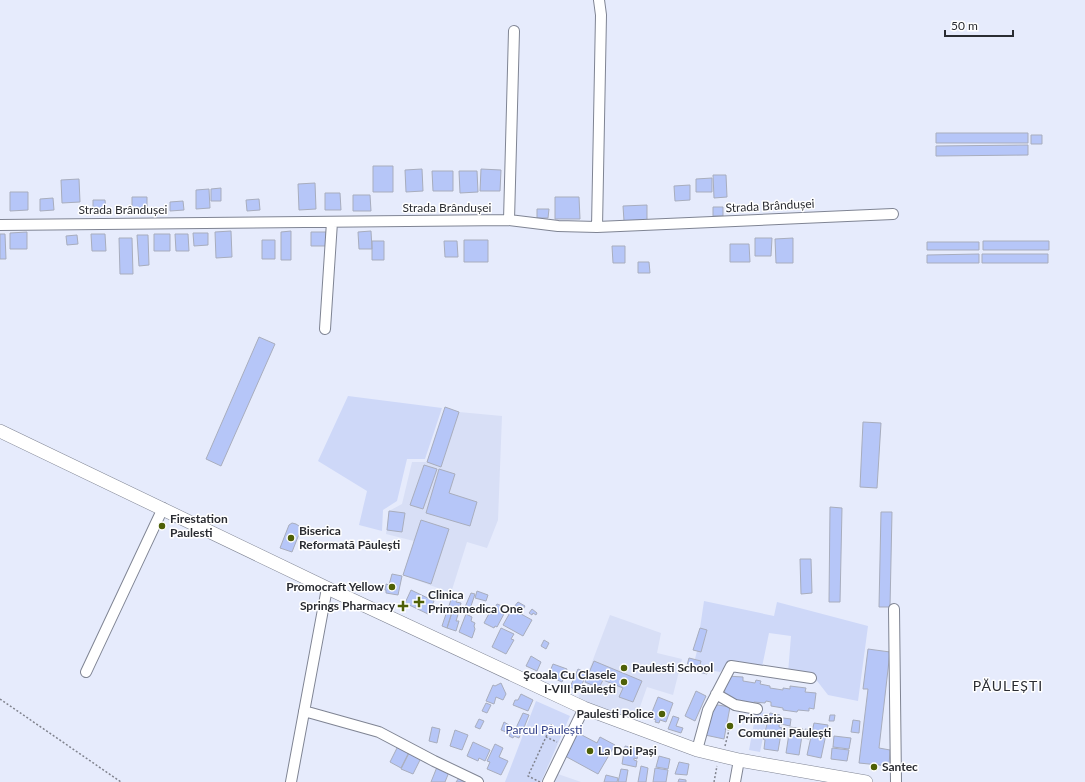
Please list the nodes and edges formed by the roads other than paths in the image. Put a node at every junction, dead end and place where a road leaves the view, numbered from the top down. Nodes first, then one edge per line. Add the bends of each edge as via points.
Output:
1 (599, 0) edge
2 (514, 32) dead end
3 (893, 214) dead end
4 (509, 220) junction
5 (332, 222) junction
6 (0, 224) edge
7 (597, 227) junction
8 (325, 329) dead end
9 (0, 431) edge
10 (163, 508) junction
11 (327, 588) junction
12 (894, 610) dead end
13 (86, 672) dead end
14 (811, 678) dead end
15 (716, 694) junction
16 (584, 708) junction
17 (757, 709) dead end
18 (304, 711) junction
19 (697, 750) junction
20 (739, 760) junction
21 (291, 782) edge
22 (478, 782) edge
23 (548, 782) edge
24 (736, 782) edge
25 (866, 782) edge
26 (896, 782) edge

1 - 7 street via 601,15
2 - 4 street
3 - 7 street, Strada Brândușei
4 - 5 street, Strada Brândușei
4 - 7 street, Strada Brândușei via 558,226
5 - 6 street, Strada Brândușei
5 - 8 street
9 - 10 main road
10 - 11 main road
10 - 13 street
11 - 16 main road
11 - 18 street
12 - 26 street
14 - 15 street via 731,666
15 - 17 street via 735,706
15 - 19 street via 708,710
16 - 19 main road
16 - 23 street
18 - 21 street
18 - 22 street via 379,732
19 - 20 main road
20 - 24 street
20 - 25 main road

